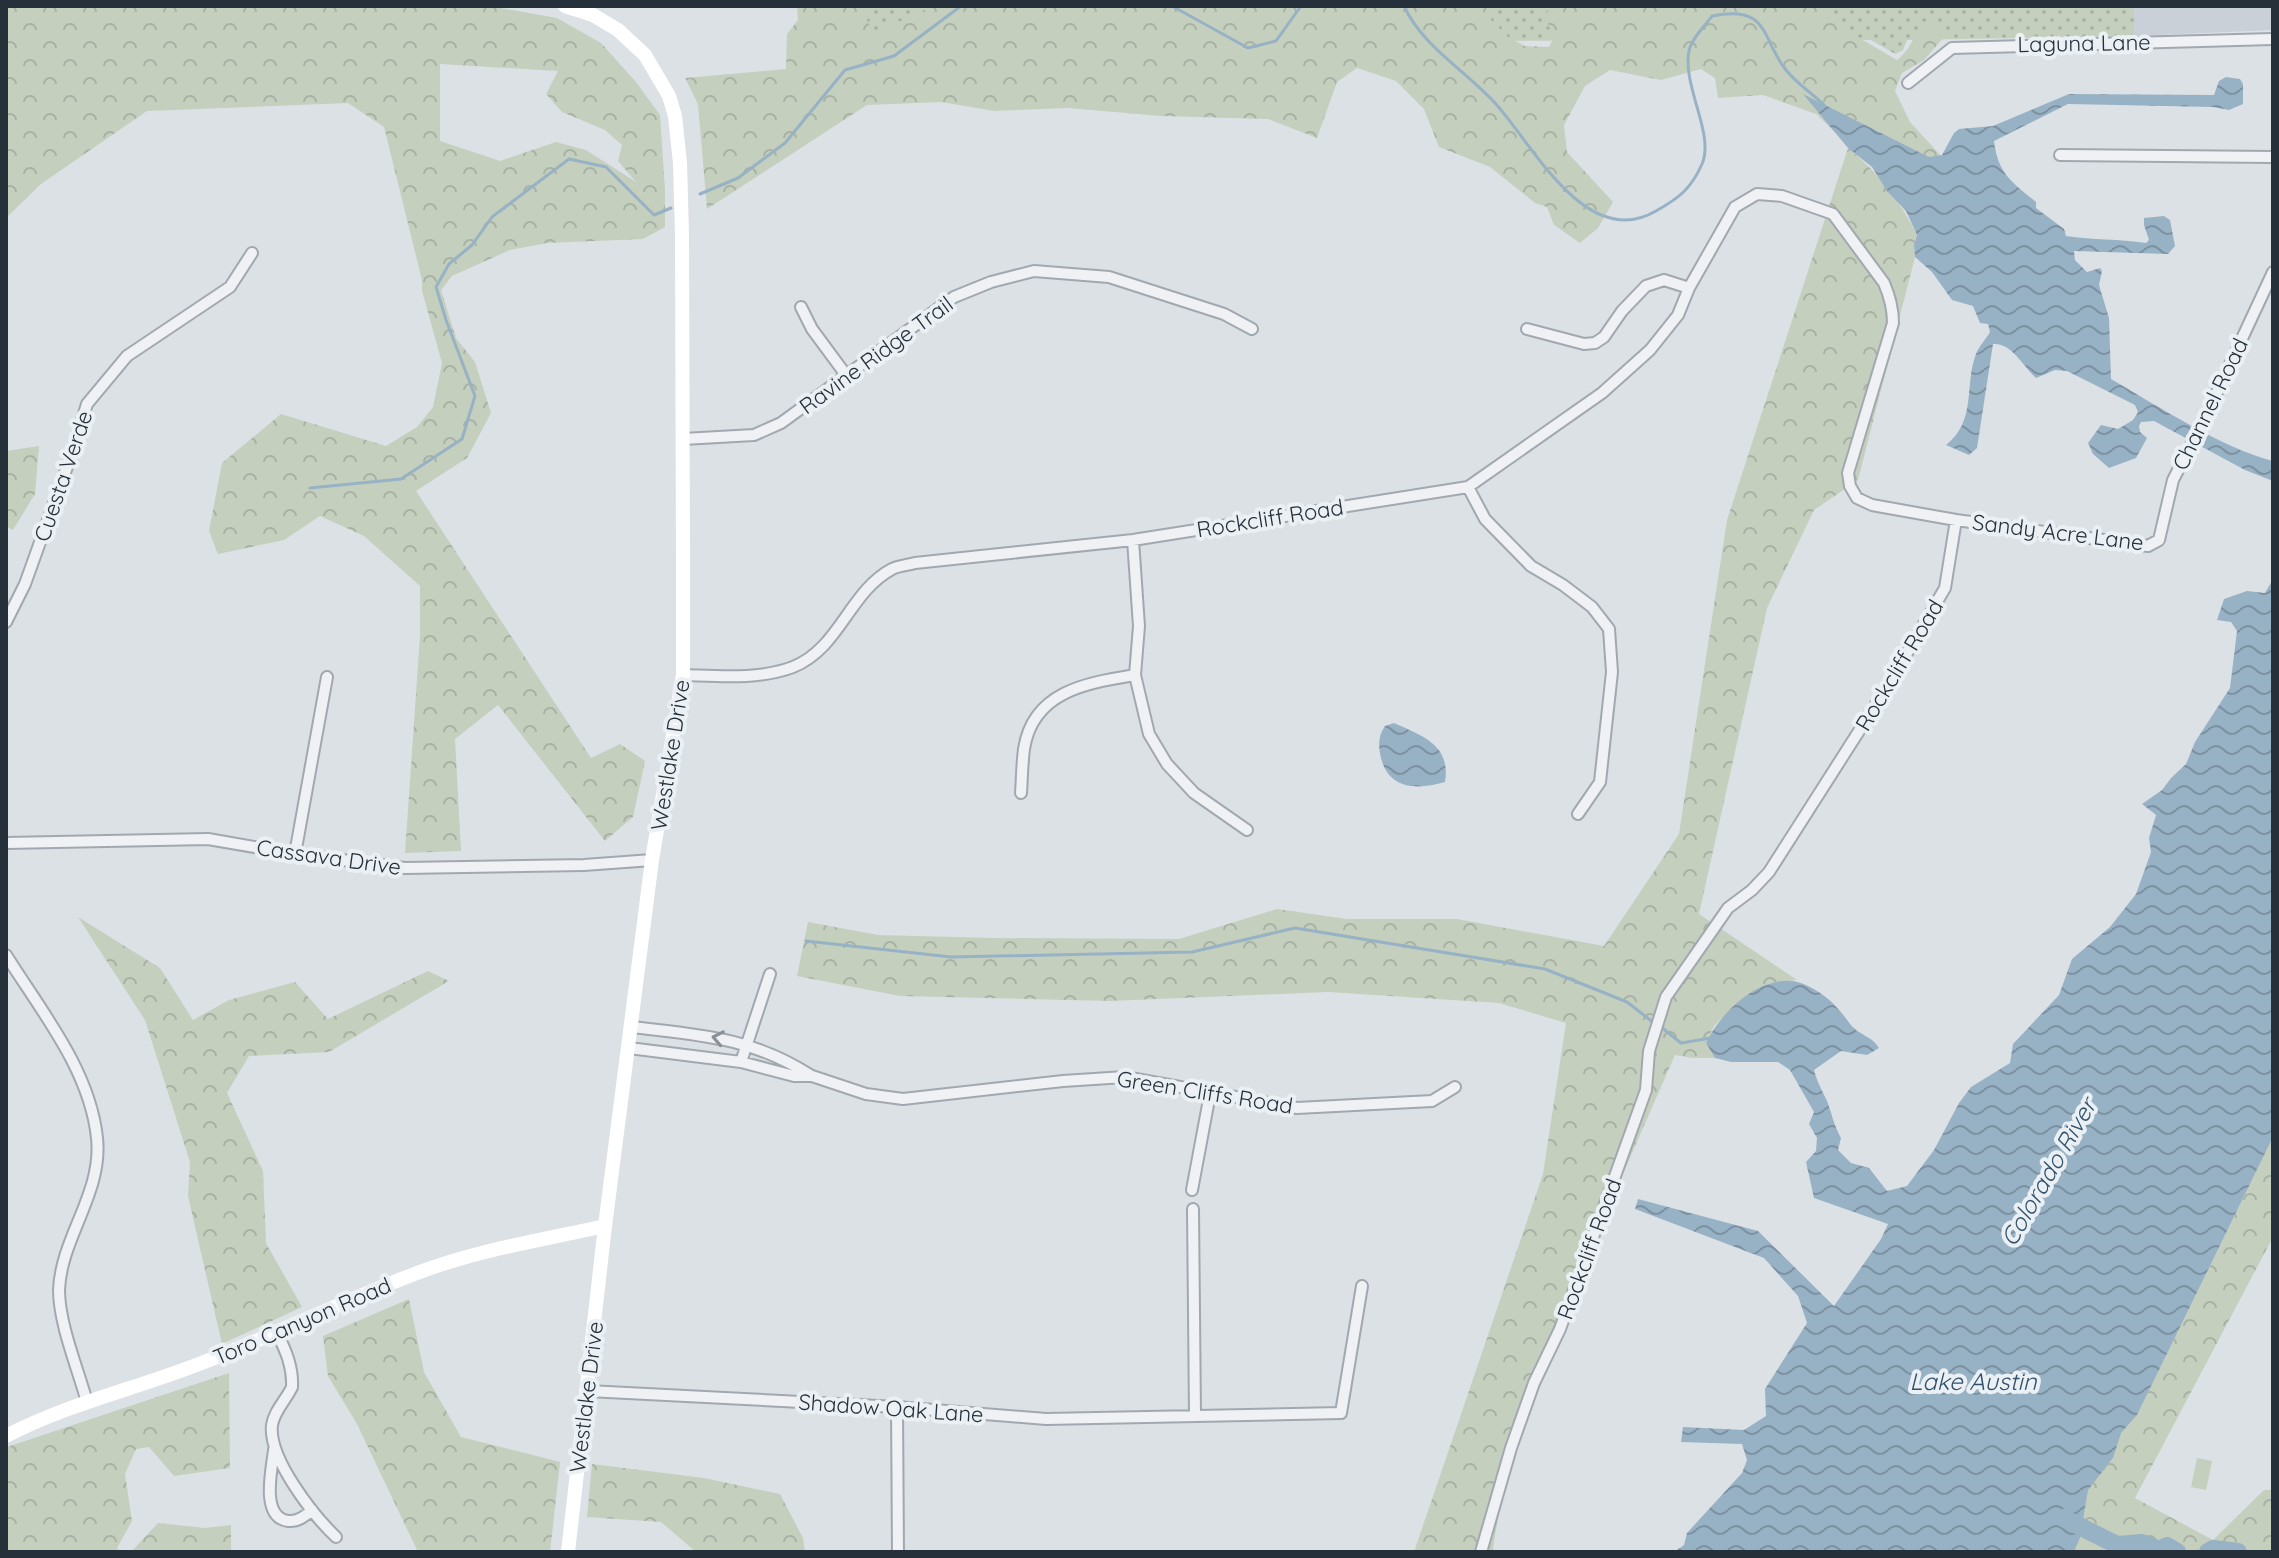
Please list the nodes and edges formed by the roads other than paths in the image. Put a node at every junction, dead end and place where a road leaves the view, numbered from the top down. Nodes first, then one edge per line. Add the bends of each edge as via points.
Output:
1 (565, 6) edge
2 (2273, 39) edge
3 (1908, 83) dead end
4 (2060, 155) dead end
5 (2273, 157) edge
6 (252, 253) dead end
7 (2273, 272) edge
8 (1689, 288) junction
9 (801, 307) dead end
10 (1252, 329) dead end
11 (1527, 329) dead end
12 (846, 375) junction
13 (683, 439) junction
14 (1468, 487) junction
15 (1956, 520) junction
16 (1133, 540) junction
17 (2159, 540) joint
18 (6, 622) edge
19 (683, 675) junction
20 (1135, 675) junction
21 (327, 677) dead end
22 (1021, 793) dead end
23 (1578, 814) dead end
24 (1247, 830) dead end
25 (6, 843) edge
26 (295, 854) junction
27 (652, 860) junction
28 (6, 955) edge
29 (770, 974) dead end
30 (632, 1027) junction
31 (747, 1045) junction
32 (629, 1048) junction
33 (741, 1062) junction
34 (812, 1076) junction
35 (1455, 1087) dead end
36 (1210, 1094) junction
37 (1192, 1190) dead end
38 (1193, 1209) dead end
39 (605, 1226) junction
40 (1362, 1286) dead end
41 (277, 1333) junction
42 (588, 1391) junction
43 (87, 1402) junction
44 (897, 1407) junction
45 (1195, 1416) junction
46 (6, 1436) edge
47 (274, 1448) junction
48 (312, 1510) junction
49 (336, 1537) dead end
50 (568, 1552) edge
51 (898, 1552) edge
52 (1481, 1552) edge

1 - 13 street, Westlake Drive via 618,30 645,55 675,116 681,176
2 - 3 street, Laguna Lane via 1952,48
4 - 5 street
6 - 18 street, Cuesta Verde via 230,287 127,356 87,404 25,584
7 - 17 street, Channel Road via 2173,480
8 - 11 street via 1664,280 1646,286 1595,343
8 - 14 street, Rockcliff Road via 1678,315 1650,350 1602,393
8 - 15 street, Rockcliff Road via 1735,207 1757,194 1782,196 1833,214 1884,283 1893,307 1893,323 1848,473 1850,486 1857,498 1872,505
9 - 12 street
10 - 12 street, Ravine Ridge Trail via 1224,314 1109,277 1034,271 954,297
12 - 13 street, Ravine Ridge Trail via 781,423 754,435
13 - 19 street, Westlake Drive
14 - 16 street, Rockcliff Road
14 - 23 street via 1494,529 1531,566 1592,607 1609,629 1612,672 1600,782
15 - 17 street, Sandy Acre Lane via 2127,544 2148,546
15 - 52 street, Rockcliff Road via 1945,588 1889,684 1769,872 1728,908 1666,997 1649,1051 1646,1090 1560,1329 1534,1383
16 - 19 street, Rockcliff Road via 893,568 866,589 835,636 794,666 733,676
16 - 20 street via 1139,626
19 - 27 street, Westlake Drive
20 - 22 street via 1061,693 1038,714 1025,746
20 - 24 street via 1149,734 1167,764 1194,793
21 - 26 street
25 - 26 street, Cassava Drive via 208,839
26 - 27 street, Cassava Drive via 405,868
27 - 30 street, Westlake Drive
28 - 43 street via 72,1060 91,1101 98,1139 98,1163 59,1291
29 - 31 street
31 -> 30 street, Green Cliffs Road
30 - 32 street, Westlake Drive
31 - 33 street
31 - 34 street, Green Cliffs Road
32 - 33 street, Green Cliffs Road
32 - 39 street, Westlake Drive
33 - 34 street, Green Cliffs Road
34 - 36 street, Green Cliffs Road via 866,1094 903,1099 1125,1077
35 - 36 street, Green Cliffs Road via 1432,1101 1297,1108
36 - 37 street
38 - 45 street
39 - 41 street, Toro Canyon Road via 439,1266
39 - 42 street, Westlake Drive
40 - 45 street, Shadow Oak Lane via 1341,1413
41 - 43 street, Toro Canyon Road
41 - 47 street via 293,1373 292,1387 273,1423
42 - 44 street, Shadow Oak Lane
42 - 50 street, Westlake Drive
43 - 46 street, Toro Canyon Road
44 - 45 street, Shadow Oak Lane via 1046,1419
44 - 51 street
47 - 48 street
47 - 48 street via 274,1513 291,1521
48 - 49 street

